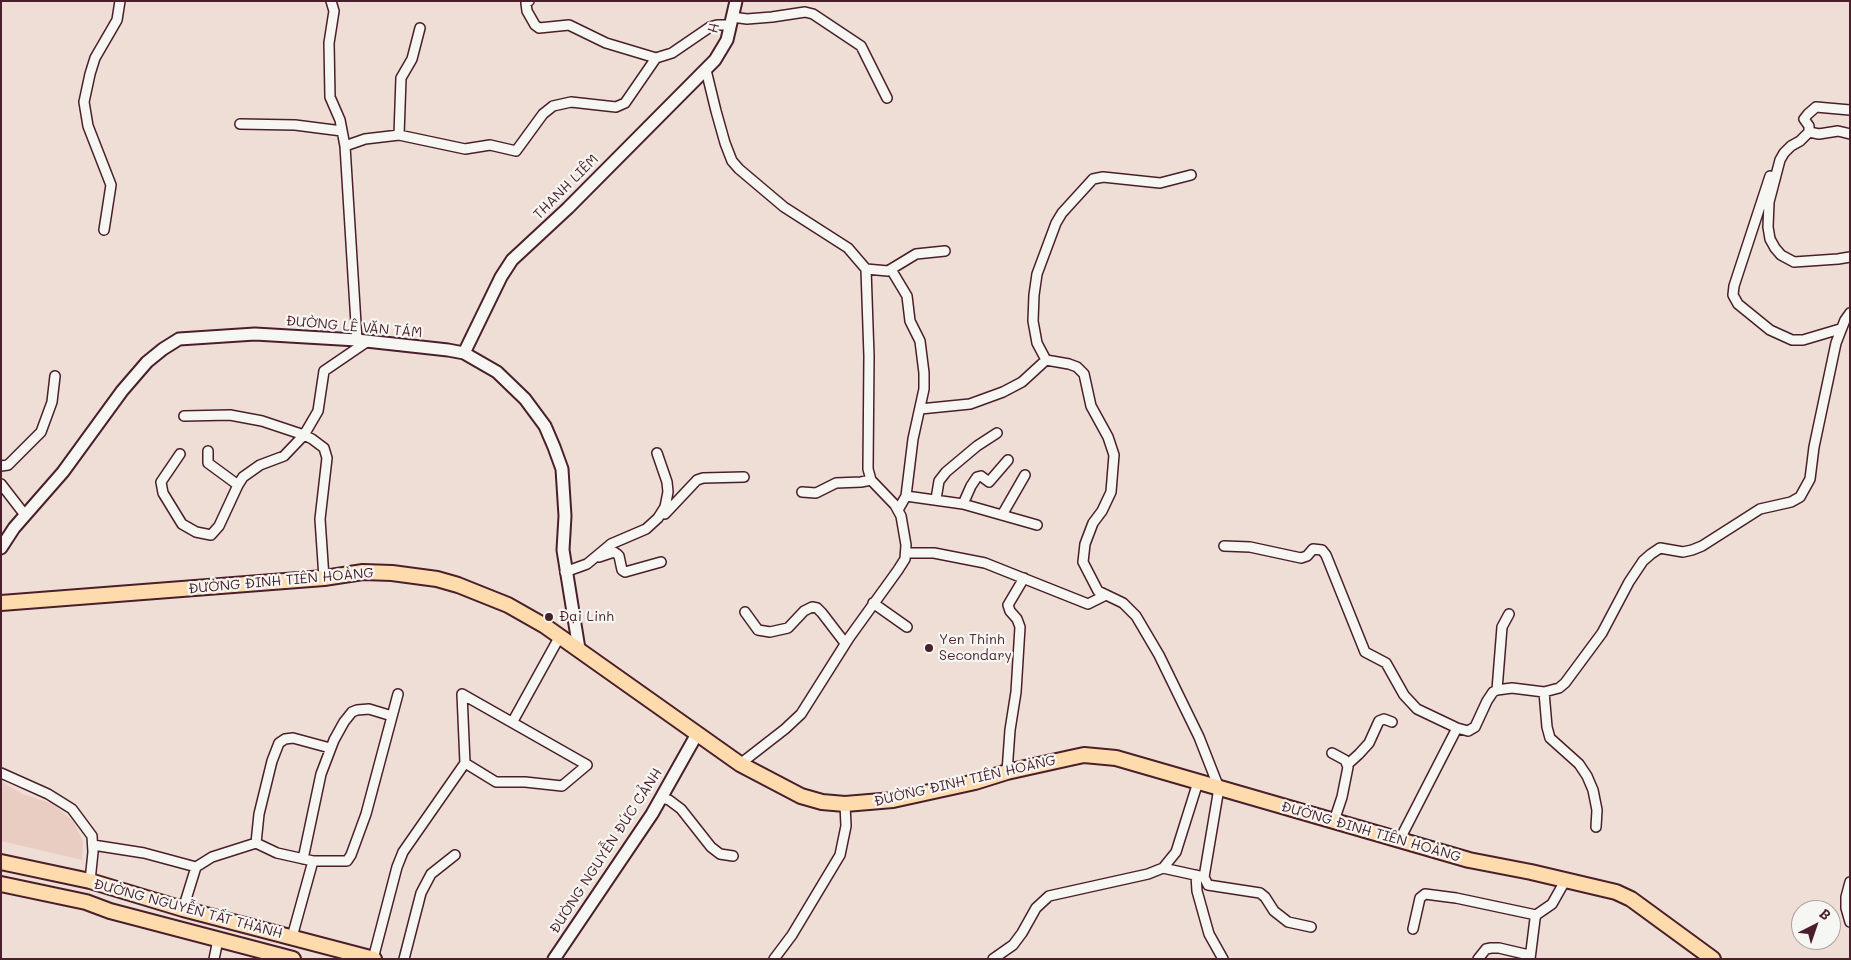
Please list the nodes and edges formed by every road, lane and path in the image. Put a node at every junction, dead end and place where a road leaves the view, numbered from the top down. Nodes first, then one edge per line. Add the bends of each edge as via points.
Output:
1 (120, 1) edge
2 (331, 1) edge
3 (529, 1) edge
4 (736, 1) edge
5 (731, 21) junction
6 (420, 28) dead end
7 (656, 58) junction
8 (715, 60) joint
9 (706, 70) junction
10 (887, 98) dead end
11 (1850, 110) edge
12 (240, 124) dead end
13 (342, 131) junction
14 (1808, 132) junction
15 (1850, 134) edge
16 (399, 135) junction
17 (345, 146) junction
18 (1782, 157) junction
19 (1191, 175) dead end
20 (104, 230) dead end
21 (945, 251) dead end
22 (1850, 256) edge
23 (866, 269) junction
24 (892, 271) junction
25 (1850, 313) edge
26 (1840, 329) junction
27 (362, 341) junction
28 (464, 353) junction
29 (1046, 360) junction
30 (55, 376) dead end
31 (920, 409) junction
32 (184, 416) dead end
33 (997, 433) dead end
34 (304, 435) junction
35 (208, 451) dead end
36 (658, 453) dead end
37 (180, 454) dead end
38 (1008, 460) dead end
39 (1, 466) edge
40 (1025, 475) dead end
41 (744, 477) dead end
42 (871, 480) junction
43 (1, 484) edge
44 (238, 485) junction
45 (802, 492) dead end
46 (906, 496) junction
47 (936, 499) junction
48 (963, 504) junction
49 (898, 510) junction
50 (25, 515) junction
51 (1002, 515) junction
52 (658, 518) junction
53 (1037, 525) dead end
54 (1224, 546) dead end
55 (1, 548) edge
56 (906, 553) junction
57 (596, 558) junction
58 (661, 562) dead end
59 (565, 572) junction
60 (324, 578) junction
61 (1024, 578) junction
62 (1106, 595) junction
63 (1, 603) edge
64 (873, 603) junction
65 (745, 612) dead end
66 (1509, 614) dead end
67 (907, 627) dead end
68 (560, 636) junction
69 (845, 644) junction
70 (579, 649) junction
71 (1497, 690) junction
72 (1544, 692) junction
73 (398, 694) dead end
74 (392, 716) junction
75 (513, 721) junction
76 (1392, 722) dead end
77 (1457, 728) junction
78 (697, 734) junction
79 (330, 748) junction
80 (1332, 753) dead end
81 (465, 763) junction
82 (740, 764) junction
83 (1348, 764) junction
84 (1006, 772) junction
85 (1, 773) edge
86 (1198, 782) junction
87 (1219, 788) junction
88 (661, 798) junction
89 (845, 804) junction
90 (1334, 821) junction
91 (1596, 827) dead end
92 (1400, 841) junction
93 (256, 843) junction
94 (93, 845) junction
95 (455, 855) dead end
96 (733, 856) dead end
97 (303, 859) junction
98 (313, 861) junction
99 (1, 862) edge
100 (196, 868) junction
101 (1163, 868) junction
102 (1200, 876) junction
103 (90, 881) junction
104 (1565, 881) junction
105 (1850, 882) edge
106 (1, 884) edge
107 (86, 902) junction
108 (183, 909) junction
109 (1536, 915) junction
110 (224, 920) junction
111 (1850, 922) edge
112 (1311, 927) dead end
113 (1413, 929) dead end
114 (292, 937) junction
115 (218, 940) junction
116 (1529, 957) edge
117 (214, 959) edge
118 (293, 959) edge
119 (373, 959) edge
120 (404, 959) edge
121 (554, 959) edge
122 (774, 959) edge
123 (993, 959) edge
124 (1222, 959) edge
125 (1478, 959) edge
126 (1713, 959) edge

1 - 20 street via 117,20 95,58 84,102 85,117 111,185
2 - 13 street via 334,11 329,43 330,97
3 - 7 street via 526,3 527,11 539,28 569,25 606,43
4 - 5 street, H
5 - 7 street via 710,27 672,53
5 - 8 street, H via 727,40
5 - 10 street via 805,12 812,14 861,46
6 - 16 street via 412,59 401,78
7 - 16 street via 625,103 616,107 571,102 552,106 516,151 490,145 465,149
8 - 9 street, THANH LIÊM
9 - 23 street via 732,162 784,207 848,248
9 - 28 street, THANH LIÊM via 512,260
11 - 14 street via 1816,107 1804,119 1809,126
12 - 13 street via 295,125
13 - 17 street
14 - 15 street
14 - 18 street
16 - 17 street via 365,139
17 - 27 street
18 - 22 street via 1769,202 1768,227 1774,248 1794,262
18 - 26 street via 1768,180 1733,295 1738,304 1770,330 1792,340
19 - 29 street via 1160,183 1095,177 1062,213 1041,262 1034,295 1034,333
21 - 24 street via 916,254
23 - 24 street
23 - 42 street via 868,470
24 - 31 street via 907,296 910,321 923,354 924,389
25 - 26 street
26 - 72 street via 1825,388 1810,479 1800,497 1760,509 1692,550 1683,552 1660,548 1651,554 1629,582 1602,633 1564,683 1559,688
27 - 28 street, ĐƯỜNG LÊ VĂN TÁM
27 - 34 street via 324,371 318,410
27 - 50 street, ĐƯỜNG LÊ VĂN TÁM via 256,334 179,339 147,362 63,472
28 - 59 street, ĐƯỜNG LÊ VĂN TÁM via 497,372 525,399 545,426 562,469
29 - 31 street via 1022,382 1003,392 970,404
29 - 62 street via 1077,367 1084,374 1092,406 1111,442 1114,463 1111,492 1093,523 1083,554 1083,562 1094,585
30 - 39 street via 52,402 41,432 8,465
31 - 46 street
32 - 34 street via 242,417
33 - 47 street via 946,472 939,481
34 - 44 street via 291,451 252,470
34 - 60 street via 318,442 327,454 320,519
35 - 44 street via 208,463
36 - 52 street via 668,492 665,507
37 - 44 street via 160,484 163,494 188,529 211,535 219,526
38 - 48 street via 989,482 977,477
40 - 51 street
41 - 52 street via 697,480
42 - 45 street via 836,483 816,494
42 - 49 street
43 - 50 street
46 - 47 street
46 - 49 street
47 - 48 street
48 - 51 street
49 - 56 street via 903,522
50 - 55 street, ĐƯỜNG LÊ VĂN TÁM
51 - 53 street
52 - 57 street via 646,529 611,544
54 - 77 street via 1250,547 1301,558 1313,550 1322,550 1365,652 1386,663 1410,704
56 - 61 street via 934,553 978,562
56 - 64 street via 898,570
57 - 58 street via 614,552 625,572
57 - 59 street
59 - 70 street, ĐƯỜNG LÊ VĂN TÁM
60 - 63 main road, ĐƯỜNG ĐINH TIÊN HOÀNG
60 - 68 main road, ĐƯỜNG ĐINH TIÊN HOÀNG via 363,572 438,579 508,605
61 - 62 street via 1088,604
61 - 84 street via 1008,605 1020,627
62 - 87 street via 1130,609 1159,655
64 - 67 street
64 - 69 street
65 - 69 street via 758,630 770,632 788,628 804,611 817,608
66 - 71 street via 1502,627
68 - 70 main road, ĐƯỜNG ĐINH TIÊN HOÀNG
68 - 75 street
69 - 82 street via 801,714
70 - 78 main road, ĐƯỜNG ĐINH TIÊN HOÀNG
71 - 72 street via 1512,688
71 - 77 street via 1487,700 1475,727 1468,731
72 - 91 street via 1550,738 1579,764 1587,776 1593,790
73 - 74 street
74 - 79 street via 369,708 352,712
74 - 98 street via 366,814 351,855 347,861
75 - 81 street via 462,694
75 - 81 street via 588,765 562,786 496,782
76 - 83 street via 1379,721 1369,743
77 - 92 street
78 - 82 main road, ĐƯỜNG ĐINH TIÊN HOÀNG
78 - 88 street, ĐƯỜNG NGUYỄN ĐỨC CẢNH
79 - 93 street via 293,738 279,743 259,814
79 - 97 street via 321,774
80 - 83 street
81 - 119 street via 403,852
82 - 89 main road, ĐƯỜNG ĐINH TIÊN HOÀNG via 801,796
83 - 90 street
84 - 86 main road, ĐƯỜNG ĐINH TIÊN HOÀNG via 1084,755 1116,758
84 - 89 main road, ĐƯỜNG ĐINH TIÊN HOÀNG via 893,800
85 - 94 street via 48,794 72,809 92,836
86 - 87 main road, ĐƯỜNG ĐINH TIÊN HOÀNG
86 - 101 street via 1176,852
87 - 90 main road, ĐƯỜNG ĐINH TIÊN HOÀNG
87 - 102 street
88 - 96 street via 681,809 711,847 720,854
88 - 121 street, ĐƯỜNG NGUYỄN ĐỨC CẢNH
89 - 122 street via 846,826 840,855
90 - 92 main road, ĐƯỜNG ĐINH TIÊN HOÀNG
92 - 104 main road, ĐƯỜNG ĐINH TIÊN HOÀNG
93 - 97 street via 277,853
93 - 100 street via 212,857
94 - 100 street via 144,853
94 - 103 street
95 - 120 street via 431,874 421,893
97 - 98 street
98 - 114 street
99 - 103 main road, ĐƯỜNG NGUYỄN TẤT THÀNH
100 - 108 street
101 - 102 street
101 - 123 street via 1049,896 1036,908 1013,945
102 - 112 street via 1208,885 1260,893 1288,922
102 - 124 street via 1197,891 1207,927
103 - 107 main road
103 - 108 main road, ĐƯỜNG NGUYỄN TẤT THÀNH
104 - 109 street via 1552,904
104 - 126 main road, ĐƯỜNG ĐINH TIÊN HOÀNG via 1622,895
105 - 111 street via 1846,908
106 - 107 main road, ĐƯỜNG NGUYỄN TẤT THÀNH
107 - 115 main road, ĐƯỜNG NGUYỄN TẤT THÀNH
108 - 110 main road, ĐƯỜNG NGUYỄN TẤT THÀNH
109 - 113 street via 1425,894 1420,898
109 - 116 street
110 - 114 main road, ĐƯỜNG NGUYỄN TẤT THÀNH
110 - 115 main road
114 - 119 main road, ĐƯỜNG NGUYỄN TẤT THÀNH
115 - 117 street
115 - 118 main road, ĐƯỜNG NGUYỄN TẤT THÀNH
116 - 125 street via 1491,948

